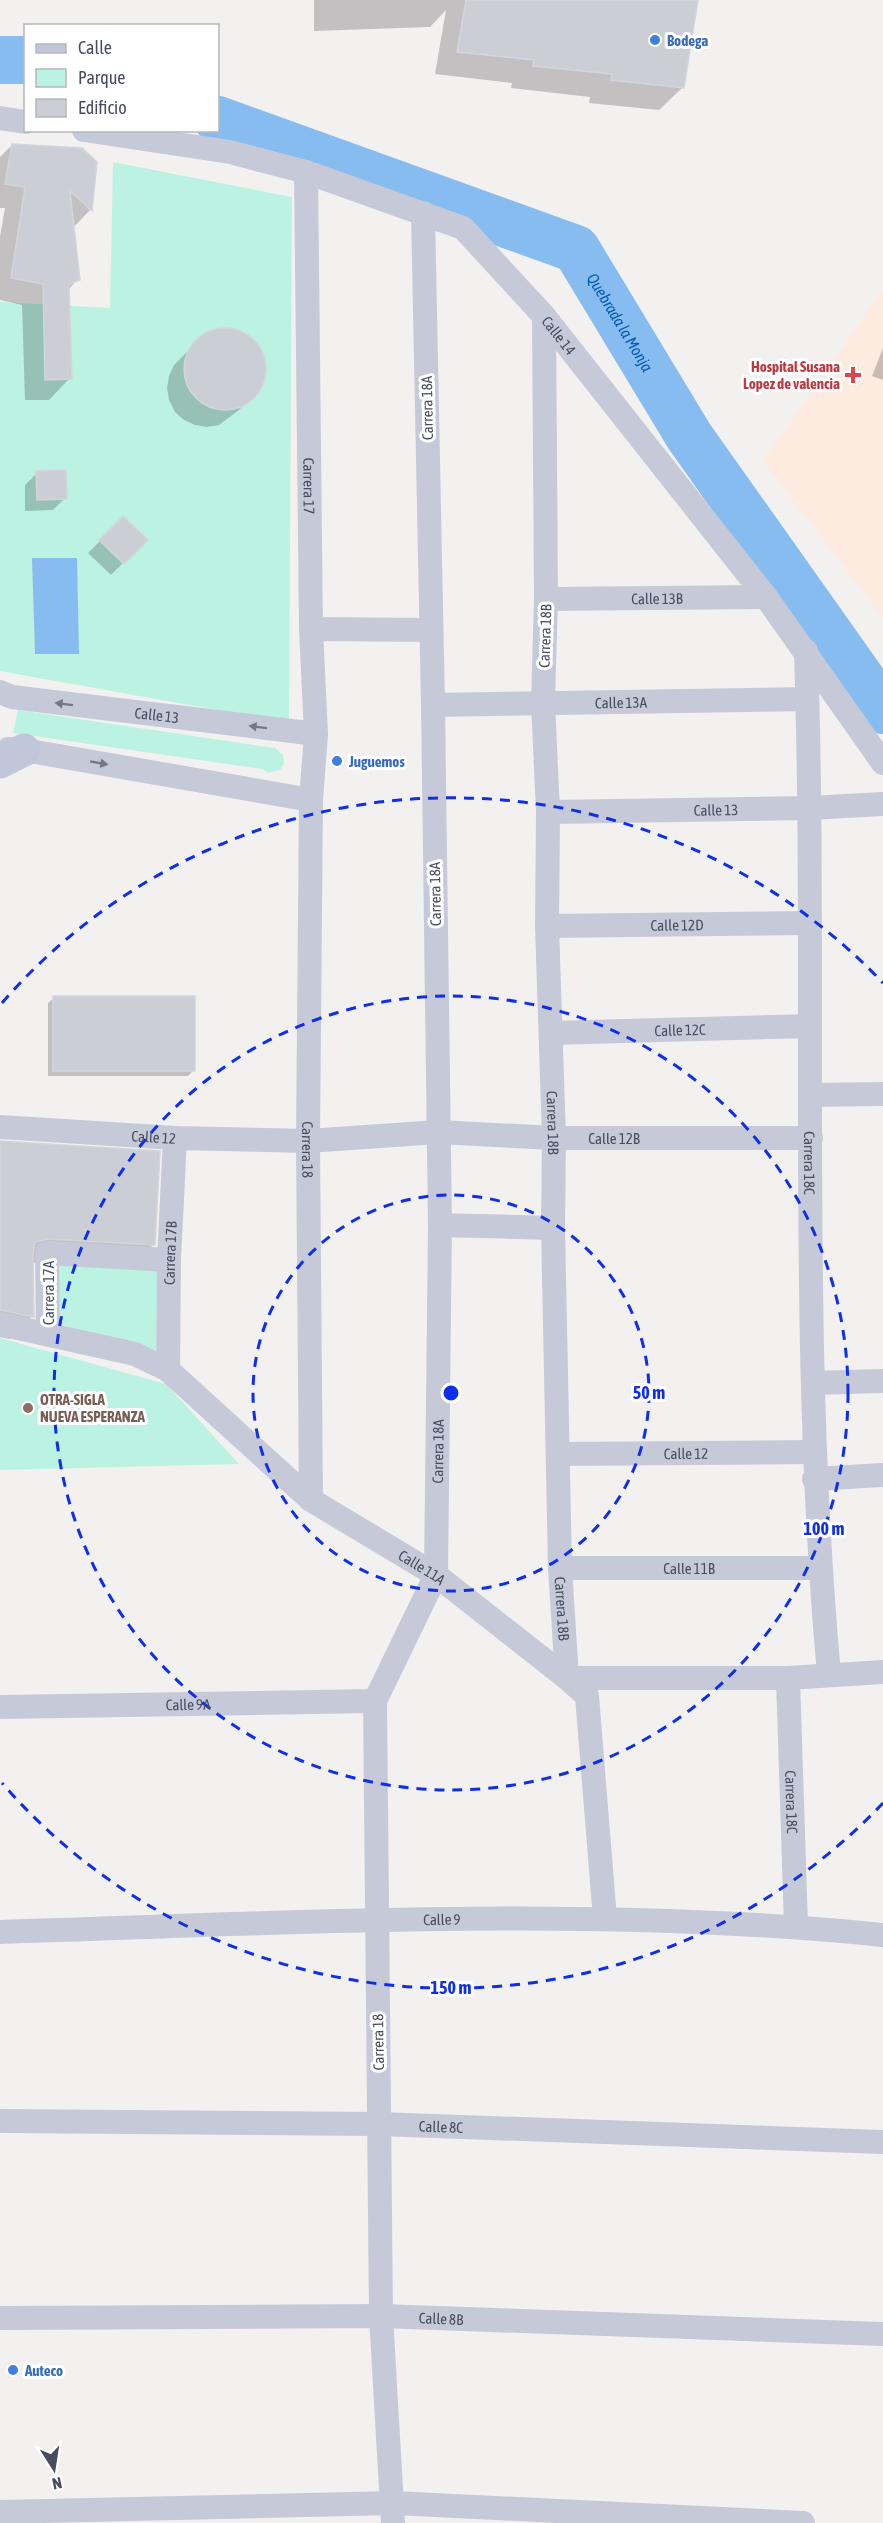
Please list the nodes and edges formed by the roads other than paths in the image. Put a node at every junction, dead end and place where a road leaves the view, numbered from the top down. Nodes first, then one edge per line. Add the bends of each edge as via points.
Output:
1 (0, 118) edge
2 (24, 122) edge
3 (97, 132) edge
4 (306, 172) junction
5 (423, 213) junction
6 (544, 316) junction
7 (766, 597) junction
8 (546, 599) junction
9 (310, 629) junction
10 (431, 630) junction
11 (806, 651) junction
12 (0, 692) edge
13 (807, 699) junction
14 (543, 702) junction
15 (433, 705) junction
16 (316, 734) junction
17 (8, 754) edge
18 (883, 763) edge
19 (311, 800) junction
20 (883, 804) edge
21 (810, 808) junction
22 (548, 812) junction
23 (808, 923) junction
24 (547, 926) junction
25 (810, 1026) junction
26 (550, 1033) junction
27 (883, 1094) edge
28 (810, 1095) junction
29 (0, 1127) edge
30 (438, 1132) junction
31 (175, 1138) junction
32 (554, 1138) junction
33 (811, 1138) junction
34 (308, 1141) junction
35 (440, 1225) junction
36 (553, 1228) junction
37 (169, 1260) junction
38 (0, 1324) edge
39 (48, 1334) junction
40 (168, 1370) junction
41 (883, 1381) edge
42 (813, 1383) junction
43 (814, 1452) junction
44 (558, 1454) junction
45 (883, 1475) edge
46 (814, 1479) junction
47 (311, 1500) junction
48 (560, 1568) junction
49 (819, 1568) junction
50 (436, 1575) junction
51 (883, 1672) edge
52 (829, 1674) junction
53 (567, 1678) junction
54 (788, 1678) junction
55 (375, 1701) junction
56 (0, 1707) edge
57 (605, 1919) junction
58 (377, 1920) junction
59 (796, 1926) junction
60 (0, 1932) edge
61 (883, 1935) edge
62 (0, 2121) edge
63 (379, 2124) junction
64 (883, 2142) edge
65 (381, 2316) junction
66 (0, 2318) edge
67 (883, 2334) edge
68 (0, 2512) edge
69 (394, 2513) edge
70 (803, 2523) edge

1 - 2 street
3 - 4 street, Calle 14 via 230,152
4 - 5 street, Calle 14
4 - 9 street, Carrera 17
5 - 6 street, Calle 14 via 463,228
5 - 10 street, Carrera 18A
6 - 7 street, Calle 14
6 - 8 street, Carrera 18B
7 - 8 street, Calle 13B
7 - 11 street, Calle 14
8 - 14 street, Carrera 18B
9 - 10 street
9 - 16 street, Carrera 17
10 - 15 street, Carrera 18A
11 - 13 street, Carrera 18C
11 - 18 street, Calle 14
16 -> 12 street, Calle 13 via 12,698
13 - 14 street, Calle 13A
13 - 21 street, Carrera 18C
14 - 15 street, Calle 13A
14 - 22 street, Carrera 18B
15 - 30 street, Carrera 18A
16 - 19 street, Carrera 17
17 -> 19 street
19 - 34 street, Carrera 18
20 - 21 street, Calle 13
21 - 22 street, Calle 13
21 - 23 street, Carrera 18C
22 - 24 street, Carrera 18B
23 - 24 street, Calle 12D
23 - 25 street, Carrera 18C
24 - 26 street, Carrera 18B
25 - 26 street, Calle 12C
25 - 28 street, Carrera 18C
26 - 32 street, Carrera 18B
27 - 28 street
28 - 33 street, Carrera 18C
29 - 31 street, Calle 12
30 - 32 street, Calle 12B
30 - 34 street, Calle 12B
30 - 35 street, Carrera 18A
31 - 34 street, Calle 12
31 - 37 street, Carrera 17B
32 - 33 street, Calle 12B
32 - 36 street, Carrera 18B
33 - 42 street, Carrera 18C
34 - 47 street, Carrera 18
35 - 36 street
35 - 50 street, Carrera 18A
36 - 44 street, Carrera 18B
37 - 39 street, Carrera 17A via 48,1252
37 - 40 street, Carrera 17B
38 - 39 street, Calle 11A
39 - 40 street, Calle 11A via 135,1354
40 - 47 street, Calle 11A
41 - 42 street
42 - 43 street, Carrera 18C
43 - 44 street, Calle 12
43 - 46 street, Carrera 18C
44 - 48 street, Carrera 18B
45 - 46 street
46 - 49 street, Carrera 18C
47 - 50 street, Calle 11A
48 - 49 street, Calle 11B
48 - 53 street, Carrera 18B
49 - 52 street, Carrera 18C
50 - 53 street, Calle 11A
50 - 55 street, Carrera 18
51 - 52 street
52 - 54 street
53 - 54 street
53 - 57 street via 587,1696
54 - 59 street, Carrera 18C
55 - 56 street, Calle 9A
55 - 58 street, Carrera 18
57 - 58 street, Calle 9
57 - 59 street, Calle 9
58 - 60 street, Calle 9
58 - 63 street, Carrera 18
59 - 61 street, Calle 9
62 - 63 street, Calle 8C
63 - 64 street, Calle 8C
63 - 65 street, Carrera 18
65 - 66 street, Calle 8B
65 - 67 street, Calle 8B
65 - 69 street, Carrera 18
68 - 69 street
69 - 70 street

